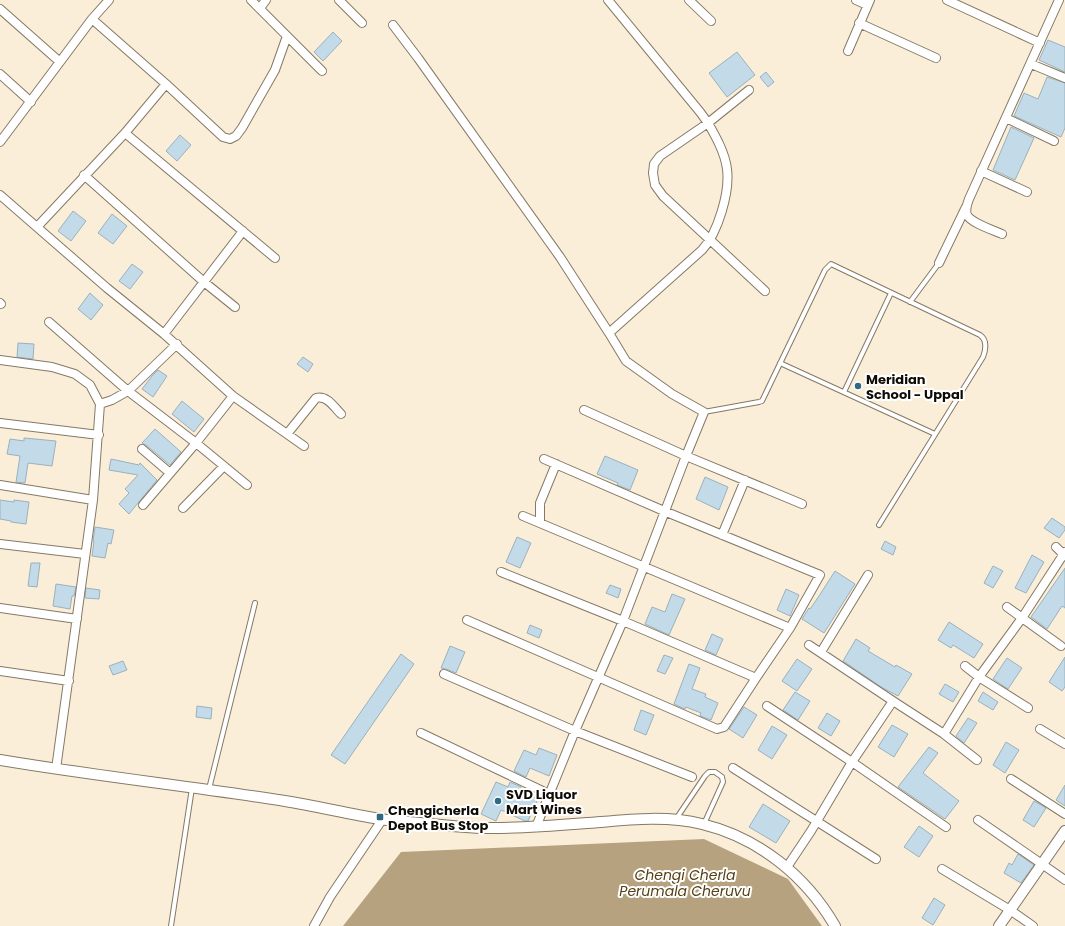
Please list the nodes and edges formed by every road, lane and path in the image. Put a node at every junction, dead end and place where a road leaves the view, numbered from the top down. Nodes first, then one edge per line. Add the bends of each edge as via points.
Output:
1 (109, 0) edge
2 (251, 0) edge
3 (266, 0) edge
4 (339, 0) edge
5 (608, 0) edge
6 (689, 0) edge
7 (856, 0) edge
8 (947, 0) edge
9 (1059, 2) edge
10 (868, 3) edge
11 (260, 8) junction
12 (0, 9) edge
13 (92, 19) junction
14 (711, 21) dead end
15 (362, 23) dead end
16 (859, 23) junction
17 (393, 25) dead end
18 (287, 36) junction
19 (1040, 43) junction
20 (848, 50) dead end
21 (936, 58) dead end
22 (60, 62) junction
23 (1031, 64) junction
24 (322, 72) dead end
25 (0, 74) edge
26 (1065, 78) edge
27 (166, 84) junction
28 (749, 90) dead end
29 (31, 102) junction
30 (1006, 118) junction
31 (708, 123) junction
32 (125, 132) junction
33 (1054, 141) dead end
34 (0, 142) edge
35 (981, 171) junction
36 (84, 175) junction
37 (1027, 192) dead end
38 (0, 195) edge
39 (966, 207) junction
40 (37, 227) junction
41 (243, 231) junction
42 (1002, 234) dead end
43 (711, 240) junction
44 (275, 258) dead end
45 (939, 263) joint
46 (204, 282) junction
47 (765, 291) dead end
48 (892, 293) junction
49 (910, 302) junction
50 (235, 307) dead end
51 (49, 322) dead end
52 (609, 333) junction
53 (164, 334) junction
54 (177, 344) junction
55 (0, 360) edge
56 (780, 363) junction
57 (128, 391) junction
58 (844, 392) junction
59 (234, 396) junction
60 (100, 404) junction
61 (584, 410) dead end
62 (704, 412) junction
63 (341, 414) dead end
64 (0, 423) edge
65 (287, 434) junction
66 (935, 434) junction
67 (99, 435) junction
68 (196, 443) junction
69 (304, 446) dead end
70 (142, 449) dead end
71 (686, 456) junction
72 (544, 459) dead end
73 (556, 464) junction
74 (224, 466) junction
75 (170, 473) junction
76 (745, 480) junction
77 (0, 485) edge
78 (247, 485) dead end
79 (93, 500) junction
80 (802, 504) dead end
81 (143, 505) dead end
82 (183, 508) dead end
83 (664, 511) junction
84 (523, 516) dead end
85 (540, 523) junction
86 (879, 525) dead end
87 (722, 535) junction
88 (0, 544) edge
89 (1056, 547) dead end
90 (85, 554) junction
91 (1064, 554) edge
92 (644, 565) junction
93 (501, 572) dead end
94 (868, 574) dead end
95 (255, 603) dead end
96 (1007, 607) dead end
97 (0, 608) edge
98 (1022, 618) junction
99 (77, 619) junction
100 (467, 620) dead end
101 (623, 621) junction
102 (790, 628) junction
103 (809, 645) dead end
104 (1061, 646) dead end
105 (821, 652) junction
106 (965, 666) dead end
107 (0, 671) edge
108 (444, 674) dead end
109 (598, 677) junction
110 (979, 677) junction
111 (756, 678) junction
112 (69, 681) junction
113 (893, 701) junction
114 (766, 706) dead end
115 (1028, 708) dead end
116 (1040, 729) dead end
117 (575, 731) junction
118 (420, 733) dead end
119 (944, 734) junction
120 (1065, 744) edge
121 (0, 760) edge
122 (976, 760) dead end
123 (852, 762) junction
124 (733, 768) dead end
125 (56, 769) junction
126 (692, 777) dead end
127 (1011, 779) dead end
128 (192, 788) junction
129 (209, 790) junction
130 (549, 794) junction
131 (1065, 814) edge
132 (382, 820) junction
133 (676, 820) junction
134 (817, 820) junction
135 (978, 820) dead end
136 (703, 824) junction
137 (536, 827) junction
138 (946, 827) dead end
139 (1065, 831) edge
140 (876, 859) dead end
141 (1042, 864) junction
142 (787, 867) junction
143 (942, 869) dead end
144 (1065, 880) edge
145 (1010, 910) junction
146 (172, 926) edge
147 (314, 926) edge
148 (835, 926) edge
149 (999, 926) edge
150 (1032, 926) edge

1 - 13 street
2 - 11 street
3 - 11 street
4 - 15 street
5 - 31 street
6 - 14 street
7 - 10 street
8 - 19 street
9 - 19 street
10 - 16 street
11 - 18 street
12 - 22 street
13 - 22 street
13 - 27 street
16 - 20 street
16 - 21 street
17 - 52 street via 560,257
18 - 24 street
18 - 27 street via 275,70 246,121 236,136 230,139 223,137
19 - 23 street
22 - 29 street
23 - 26 street
23 - 30 street
25 - 29 street
27 - 32 street
28 - 31 street
29 - 34 street
30 - 33 street
30 - 35 street
31 - 43 street via 727,169 718,224
31 - 43 street via 660,156 654,164 653,173 655,185 663,196
32 - 36 street
32 - 41 street
35 - 37 street
35 - 39 street
36 - 40 street
36 - 46 street
38 - 40 street
39 - 42 street via 967,216
39 - 45 street
40 - 53 street
41 - 44 street
41 - 46 street
43 - 47 street
43 - 52 street
45 - 49 lane
46 - 50 street
46 - 53 street
48 - 49 lane
48 - 56 lane via 831,264 827,266
48 - 58 lane
49 - 66 lane via 980,335 985,342 983,357
51 - 57 street
52 - 62 street via 626,362 672,394
53 - 54 street
54 - 57 street
54 - 59 street
55 - 60 street via 52,367 74,374 90,385
56 - 58 lane
56 - 62 lane via 762,401
57 - 60 street
57 - 68 street
58 - 66 lane
59 - 65 street
59 - 68 street
60 - 67 street
61 - 71 street
62 - 71 street
63 - 65 street via 325,398 316,398
64 - 67 street
65 - 69 street
66 - 86 lane
67 - 79 street
68 - 74 street
68 - 75 street
70 - 75 street
71 - 76 street
71 - 83 street
72 - 73 street
73 - 83 street
73 - 85 street via 540,503
74 - 78 street
74 - 82 street
75 - 81 street
76 - 80 street
76 - 87 street
77 - 79 street
79 - 90 street
83 - 87 street
83 - 92 street
84 - 85 street
85 - 92 street
87 - 102 street via 820,575
88 - 90 street
89 - 91 street
90 - 99 street
91 - 98 street
92 - 101 street
92 - 102 street
93 - 101 street
94 - 105 street
95 - 129 lane
96 - 98 street
97 - 99 street
98 - 104 street
98 - 110 street
99 - 112 street
100 - 109 street
101 - 109 street
101 - 111 street
102 - 111 street
103 - 105 street
105 - 113 street
106 - 110 street
107 - 112 street
108 - 117 street
109 - 111 street via 717,729 724,727
109 - 117 street
110 - 115 street
110 - 119 street
112 - 125 street
113 - 119 street
113 - 123 street
114 - 123 street
116 - 120 street
117 - 126 street
117 - 130 street
118 - 130 street
119 - 122 street
121 - 125 street
123 - 134 street
123 - 138 street
124 - 134 street
125 - 128 street
127 - 131 street
128 - 129 street
128 - 146 lane
129 - 132 street via 287,801
130 - 137 street
132 - 137 street via 483,828
132 - 147 street via 330,897
133 - 136 street
133 - 136 lane via 705,776 709,772 715,772 722,777 723,782
133 - 137 street via 632,819
134 - 140 street
134 - 142 street
135 - 141 street
136 - 142 street via 734,834 760,847
139 - 141 street
141 - 144 street
141 - 145 street
142 - 148 street via 807,886
143 - 145 street
145 - 149 street
145 - 150 street

